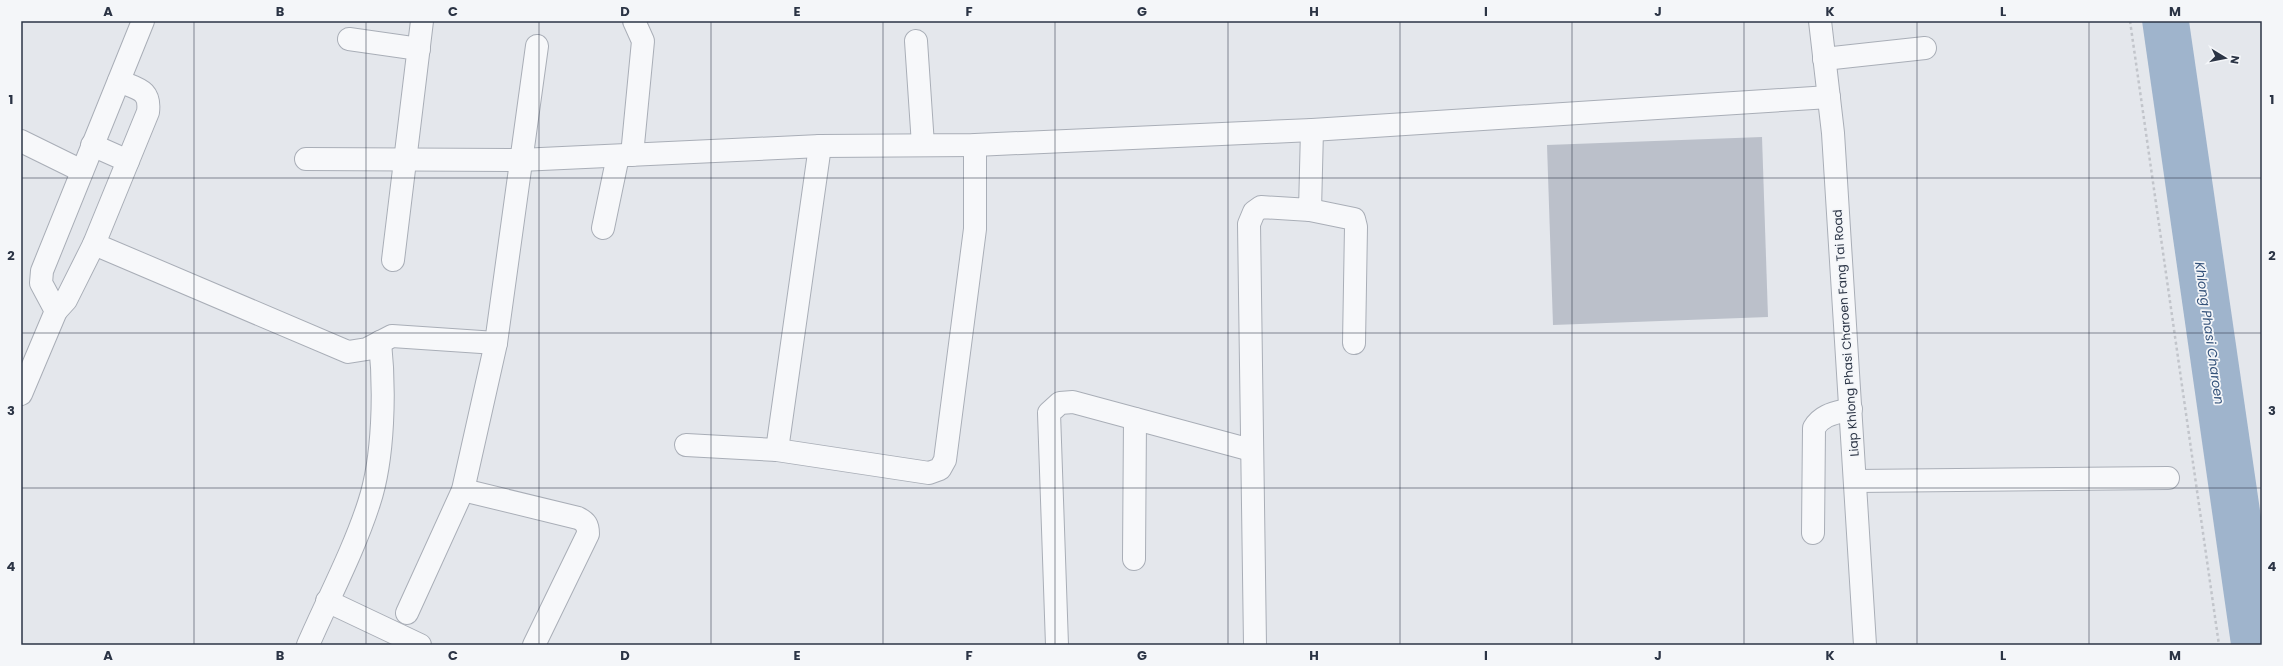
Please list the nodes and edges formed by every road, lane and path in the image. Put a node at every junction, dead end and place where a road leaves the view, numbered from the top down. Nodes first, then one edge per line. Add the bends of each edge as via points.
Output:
1 (143, 21) edge
2 (422, 21) edge
3 (634, 21) edge
4 (1820, 21) edge
5 (2130, 21) edge
6 (349, 39) dead end
7 (916, 40) dead end
8 (537, 46) dead end
9 (1925, 48) dead end
10 (419, 49) junction
11 (1824, 58) junction
12 (119, 81) junction
13 (1828, 97) junction
14 (1312, 130) junction
15 (21, 140) edge
16 (92, 145) junction
17 (923, 145) junction
18 (975, 145) junction
19 (820, 146) junction
20 (625, 155) junction
21 (306, 159) dead end
22 (406, 160) junction
23 (520, 160) junction
24 (128, 161) junction
25 (82, 171) junction
26 (1310, 210) junction
27 (603, 228) dead end
28 (94, 244) junction
29 (393, 260) dead end
30 (56, 311) junction
31 (380, 342) junction
32 (496, 343) junction
33 (1354, 343) dead end
34 (21, 394) edge
35 (1851, 409) junction
36 (1135, 419) junction
37 (686, 445) dead end
38 (777, 450) junction
39 (1252, 450) junction
40 (2168, 478) dead end
41 (1856, 481) junction
42 (463, 490) junction
43 (1813, 533) dead end
44 (1134, 559) dead end
45 (327, 601) junction
46 (407, 613) dead end
47 (308, 645) edge
48 (420, 645) edge
49 (534, 645) edge
50 (1057, 645) edge
51 (1255, 645) edge
52 (1865, 645) edge
53 (2219, 645) edge

1 - 12 street
2 - 10 street
3 - 20 street via 643,41
4 - 11 street, Liap Khlong Phasi Charoen Fang Tai Road
5 - 53 path
6 - 10 street
7 - 17 street
8 - 23 street
9 - 11 street
10 - 22 street
11 - 13 street, Liap Khlong Phasi Charoen Fang Tai Road
12 - 16 street
12 - 24 street via 146,93 150,100 148,112
13 - 14 street
13 - 35 street, Liap Khlong Phasi Charoen Fang Tai Road via 1833,132
14 - 18 street
14 - 26 street
15 - 25 street
16 - 24 street
16 - 25 street
17 - 18 street
17 - 19 street
18 - 38 street via 975,229 945,460 940,469 929,473
19 - 20 street
19 - 38 street
20 - 23 street
20 - 27 street
21 - 22 street
22 - 23 street
22 - 29 street
23 - 32 street
24 - 28 street
25 - 30 street via 42,271 41,283
26 - 33 street via 1354,219
26 - 39 street via 1261,207 1254,212 1249,224
28 - 30 street via 66,300
28 - 31 street via 348,352 367,349
30 - 34 street
31 - 32 street via 392,336
31 - 45 street via 383,367 377,467 369,502
32 - 42 street
35 - 41 street, Liap Khlong Phasi Charoen Fang Tai Road
35 - 43 street via 1824,416 1818,420 1814,428
36 - 39 street
36 - 44 street
36 - 50 street via 1073,402 1060,403 1049,413
37 - 38 street
39 - 51 street
40 - 41 street
41 - 52 street, Liap Khlong Phasi Charoen Fang Tai Road
42 - 46 street
42 - 49 street via 578,518 585,521 588,526 588,534
45 - 47 street
45 - 48 street

